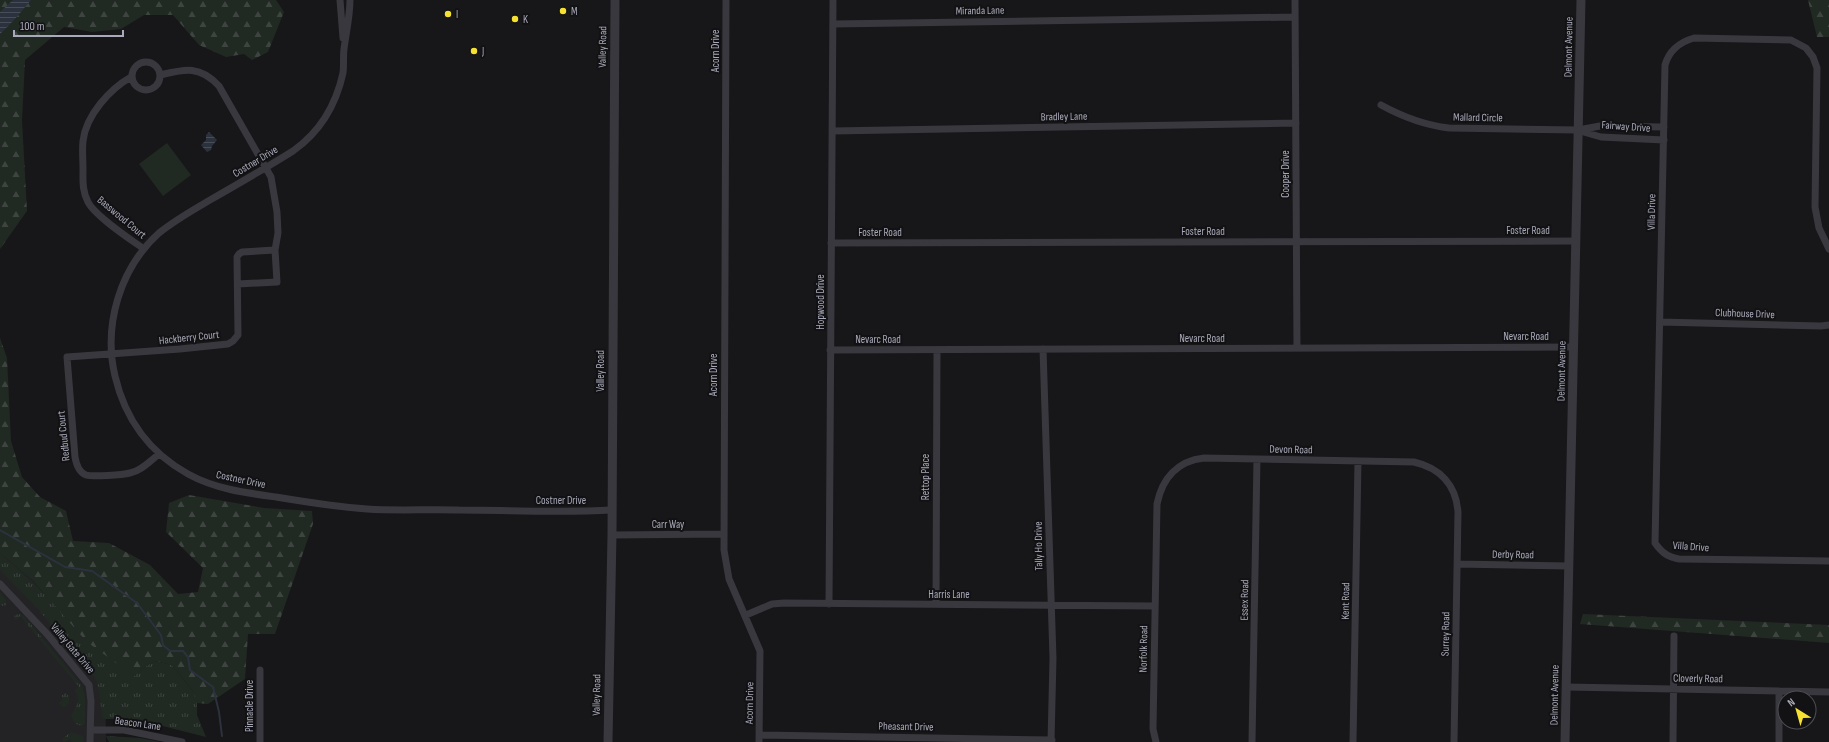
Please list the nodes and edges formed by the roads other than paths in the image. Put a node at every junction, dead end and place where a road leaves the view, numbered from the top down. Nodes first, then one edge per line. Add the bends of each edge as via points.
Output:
1 (340, 0) edge
2 (350, 0) edge
3 (615, 0) edge
4 (726, 0) edge
5 (833, 0) edge
6 (1295, 0) edge
7 (1581, 0) edge
8 (1295, 17) junction
9 (833, 24) junction
10 (344, 48) junction
11 (160, 75) junction
12 (131, 76) junction
13 (1381, 105) dead end
14 (1296, 123) junction
15 (1664, 127) junction
16 (1578, 130) junction
17 (832, 131) junction
18 (1664, 140) junction
19 (266, 168) junction
20 (1576, 241) junction
21 (1297, 242) junction
22 (831, 243) junction
23 (144, 249) junction
24 (1829, 249) edge
25 (276, 250) junction
26 (238, 284) junction
27 (1660, 322) junction
28 (1829, 325) edge
29 (1574, 347) junction
30 (1297, 348) junction
31 (1043, 349) junction
32 (830, 350) junction
33 (937, 350) junction
34 (112, 354) junction
35 (159, 454) junction
36 (1257, 459) junction
37 (1358, 461) junction
38 (611, 510) junction
39 (1458, 526) joint
40 (724, 534) junction
41 (612, 535) junction
42 (1156, 556) joint
43 (1829, 561) edge
44 (1457, 564) junction
45 (1569, 566) junction
46 (0, 584) edge
47 (829, 604) junction
48 (936, 604) junction
49 (1051, 605) junction
50 (1155, 606) junction
51 (746, 615) junction
52 (1674, 636) dead end
53 (260, 670) dead end
54 (1566, 687) junction
55 (1674, 689) junction
56 (1777, 691) edge
57 (1817, 692) edge
58 (1829, 692) edge
59 (91, 730) junction
60 (1779, 730) edge
61 (759, 738) edge
62 (908, 740) edge
63 (1051, 741) edge
64 (90, 742) edge
65 (182, 742) edge
66 (260, 742) edge
67 (608, 742) edge
68 (1156, 742) edge
69 (1252, 742) edge
70 (1353, 742) edge
71 (1454, 742) edge
72 (1565, 742) edge
73 (1673, 742) edge
74 (1779, 742) edge

1 - 10 street, Costner Drive
2 - 10 street, Costner Drive
3 - 38 street, Valley Road
4 - 40 street, Acorn Drive
5 - 9 street, Hopwood Drive
6 - 8 street, Cooper Drive
7 - 16 street, Delmont Avenue
8 - 9 street, Miranda Lane
8 - 14 street, Cooper Drive
9 - 17 street, Hopwood Drive
10 - 19 street, Costner Drive via 343,72 339,86 321,125 303,144
11 - 12 street, Basswood Court via 154,64 142,62 132,70
11 - 12 street via 159,82 149,90 137,87
11 - 19 street via 195,70 212,79 219,86
12 - 23 street, Basswood Court via 114,89 86,127 83,140 83,190 92,207
13 - 16 street, Mallard Circle via 1411,120 1439,127
14 - 17 street, Bradley Lane
14 - 21 street, Cooper Drive
15 - 16 street, Fairway Drive via 1600,126
15 - 18 street, Villa Drive
15 - 24 street, Villa Drive via 1665,66 1671,53 1680,43 1694,38 1791,40 1806,48 1813,56 1817,68 1815,207 1819,228
16 - 18 street, Fairway Drive via 1601,137
16 - 20 street, Delmont Avenue
17 - 22 street, Hopwood Drive
18 - 27 street, Villa Drive
19 - 23 street, Costner Drive via 183,216
19 - 25 street via 273,187 277,212
20 - 21 street, Foster Road
20 - 29 street, Delmont Avenue
21 - 22 street, Foster Road
21 - 30 street, Cooper Drive
22 - 32 street, Hopwood Drive
23 - 34 street, Costner Drive via 127,276 117,302 112,324
25 - 26 street, Hackberry Court via 239,254
25 - 26 street via 277,282
26 - 34 street, Hackberry Court via 238,335 228,344
27 - 28 street, Clubhouse Drive
27 - 43 street, Villa Drive via 1655,534 1655,543 1659,549 1670,557 1679,559
29 - 30 street, Nevarc Road
29 - 45 street, Delmont Avenue
30 - 31 street, Nevarc Road
31 - 33 street, Nevarc Road
31 - 49 street, Tally Ho Drive
32 - 33 street, Nevarc Road
32 - 47 street, Hopwood Drive
33 - 48 street, Rettop Place
34 - 35 street, Costner Drive via 117,387 126,410 139,432
34 - 35 street, Redbud Court via 67,357 77,467 85,475 130,473
35 - 38 street, Costner Drive via 187,474 214,486 323,504 368,509
36 - 37 street, Devon Road
36 - 42 street, Devon Road via 1198,459 1182,464 1167,477 1157,504
36 - 69 street, Essex Road
37 - 39 street, Devon Road via 1414,462 1433,469 1446,480 1456,495
37 - 70 street, Kent Road
38 - 41 street, Valley Road
39 - 44 street, Surrey Road
40 - 41 street, Carr Way
40 - 51 street, Acorn Drive via 726,568
41 - 67 street, Valley Road
42 - 50 street, Norfolk Road
44 - 45 street, Derby Road
44 - 71 street, Surrey Road
45 - 54 street, Delmont Avenue
46 - 59 street, Valley Gate Drive via 86,680 91,693
47 - 48 street, Harris Lane
47 - 51 street, Harris Lane via 772,604
48 - 49 street, Harris Lane
49 - 50 street, Harris Lane
49 - 63 street, Tally Ho Drive
50 - 68 street, Norfolk Road via 1153,729
51 - 61 street, Acorn Drive via 760,651
52 - 55 street
53 - 66 street, Pinnacle Drive
54 - 55 street, Cloverly Road
54 - 72 street, Delmont Avenue
55 - 56 street, Cloverly Road
55 - 73 street
57 - 58 street, Cloverly Road
59 - 64 street, Valley Gate Drive
59 - 65 street, Beacon Lane via 124,730
60 - 74 street
61 - 62 street, Pheasant Drive
62 - 63 street, Pheasant Drive

